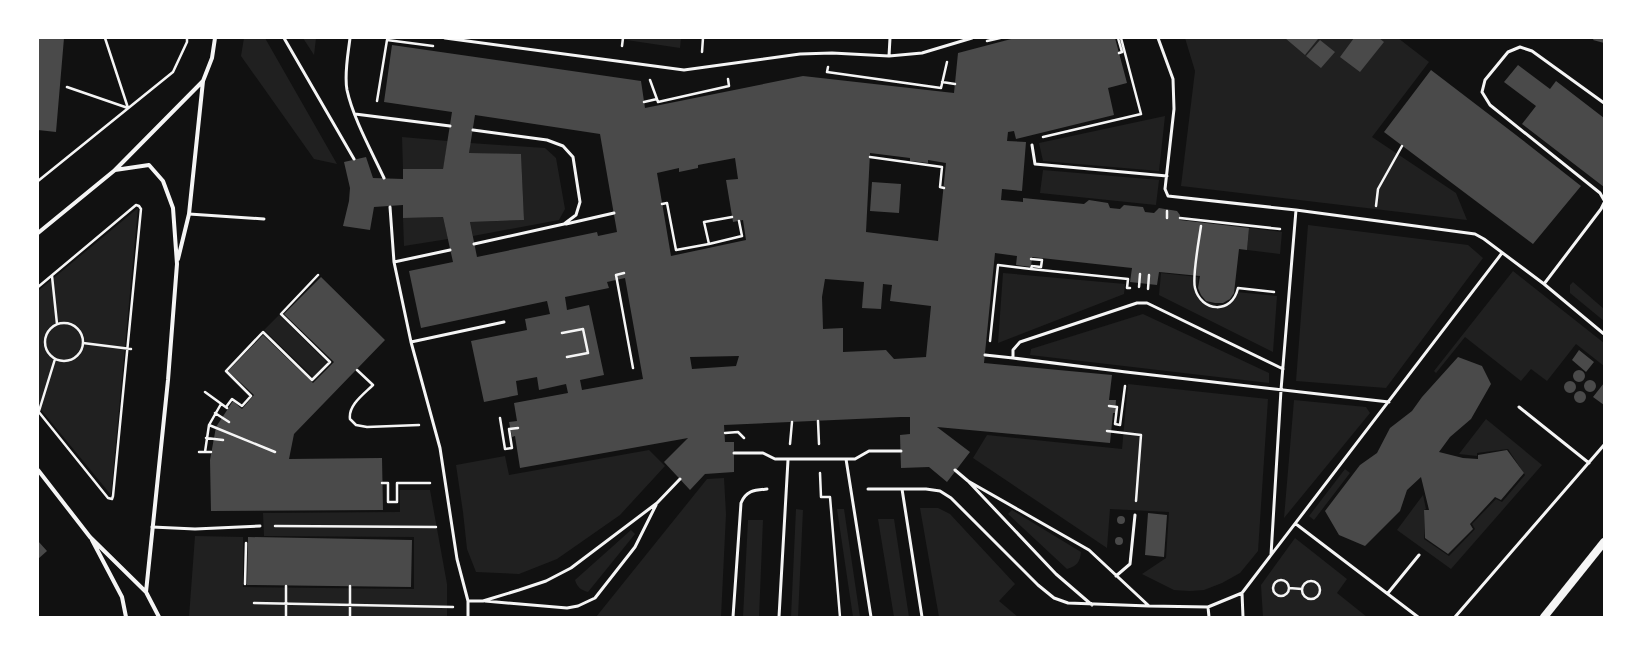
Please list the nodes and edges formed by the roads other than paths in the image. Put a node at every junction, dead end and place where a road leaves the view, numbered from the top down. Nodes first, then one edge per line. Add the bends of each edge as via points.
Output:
1 (215, 38) edge
2 (284, 38) edge
3 (350, 38) edge
4 (446, 38) edge
5 (890, 38) edge
6 (972, 38) edge
7 (1158, 38) edge
8 (889, 56) junction
9 (203, 81) junction
10 (1604, 104) edge
11 (355, 114) junction
12 (450, 126) dead end
13 (472, 130) dead end
14 (1032, 145) dead end
15 (354, 159) dead end
16 (115, 170) junction
17 (1167, 176) junction
18 (384, 178) dead end
19 (1604, 200) edge
20 (1604, 203) edge
21 (390, 207) dead end
22 (1296, 210) junction
23 (614, 213) dead end
24 (189, 214) junction
25 (264, 219) dead end
26 (564, 224) junction
27 (38, 233) edge
28 (474, 244) dead end
29 (450, 250) dead end
30 (1502, 253) junction
31 (394, 262) junction
32 (176, 264) junction
33 (1544, 284) junction
34 (504, 322) dead end
35 (1604, 334) edge
36 (411, 342) junction
37 (987, 355) road end
38 (1013, 358) junction
39 (1283, 368) junction
40 (1281, 390) junction
41 (1389, 402) junction
42 (1519, 407) dead end
43 (1604, 445) edge
44 (901, 451) dead end
45 (734, 453) dead end
46 (846, 459) junction
47 (788, 460) junction
48 (1588, 463) junction
49 (38, 470) edge
50 (955, 470) dead end
51 (680, 479) dead end
52 (968, 481) junction
53 (902, 488) junction
54 (768, 489) dead end
55 (868, 489) dead end
56 (657, 503) junction
57 (1135, 515) road end
58 (1296, 524) junction
59 (260, 526) road end
60 (152, 527) junction
61 (90, 537) junction
62 (1604, 542) edge
63 (1271, 554) junction
64 (1419, 555) dead end
65 (1116, 576) junction
66 (146, 592) junction
67 (1242, 593) junction
68 (1388, 593) junction
69 (468, 601) junction
70 (483, 601) junction
71 (1092, 605) junction
72 (1149, 606) junction
73 (1208, 607) junction
74 (126, 617) edge
75 (159, 617) edge
76 (468, 617) edge
77 (733, 617) edge
78 (779, 617) edge
79 (871, 617) edge
80 (922, 617) edge
81 (1209, 617) edge
82 (1243, 617) edge
83 (1418, 617) edge
84 (1455, 617) edge
85 (1544, 617) edge

1 - 9 street via 212,58
2 - 15 lane
3 - 11 lane via 346,65 347,90
4 - 8 lane via 684,70 800,54
5 - 8 lane
6 - 8 lane via 922,53
7 - 17 lane via 1173,79 1174,109
9 - 16 street
9 - 24 street
10 - 19 lane via 1532,51 1520,47 1508,52 1485,80 1482,92 1490,104 1600,193
11 - 12 lane
11 - 18 lane
13 - 26 lane via 548,140 564,146 573,157 580,202 576,215
14 - 17 lane via 1035,164
16 - 27 street
16 - 32 street via 149,165 163,181 173,208
17 - 22 lane via 1168,196
20 - 33 lane
21 - 31 lane
22 - 30 lane via 1475,234
22 - 39 lane
23 - 26 lane
24 - 25 lane
24 - 32 street
26 - 28 lane
29 - 31 lane
30 - 33 lane
30 - 41 lane
31 - 36 lane
32 - 60 street via 168,380
33 - 35 lane
34 - 36 lane
36 - 69 lane via 434,425
37 - 38 lane
38 - 39 lane via 1013,350 1020,342 1137,303 1147,303
38 - 40 lane
39 - 40 lane
40 - 41 lane
40 - 63 lane
41 - 58 lane
42 - 48 lane
43 - 48 lane
44 - 46 lane via 869,451 854,459
45 - 47 lane via 763,453 775,460
46 - 47 lane
46 - 79 lane
47 - 78 lane
48 - 84 lane
49 - 61 street
50 - 52 lane
51 - 56 lane
52 - 65 lane via 1089,550
52 - 71 lane via 1056,574
53 - 55 lane
53 - 71 lane via 926,489 951,498 1054,598 1068,603
53 - 80 lane
54 - 77 lane via 748,492 741,503
56 - 70 lane via 571,568 546,581
56 - 70 lane via 635,546 595,598 567,608
57 - 65 lane via 1130,564
58 - 63 lane
58 - 68 lane
59 - 60 lane via 195,529
60 - 66 street
61 - 66 street
61 - 74 street via 122,597
62 - 85 main road
63 - 67 lane
64 - 68 lane
65 - 72 lane
66 - 75 street
67 - 73 lane
67 - 82 lane
68 - 83 lane
69 - 70 lane
69 - 76 lane
71 - 72 lane
72 - 73 lane
73 - 81 lane

